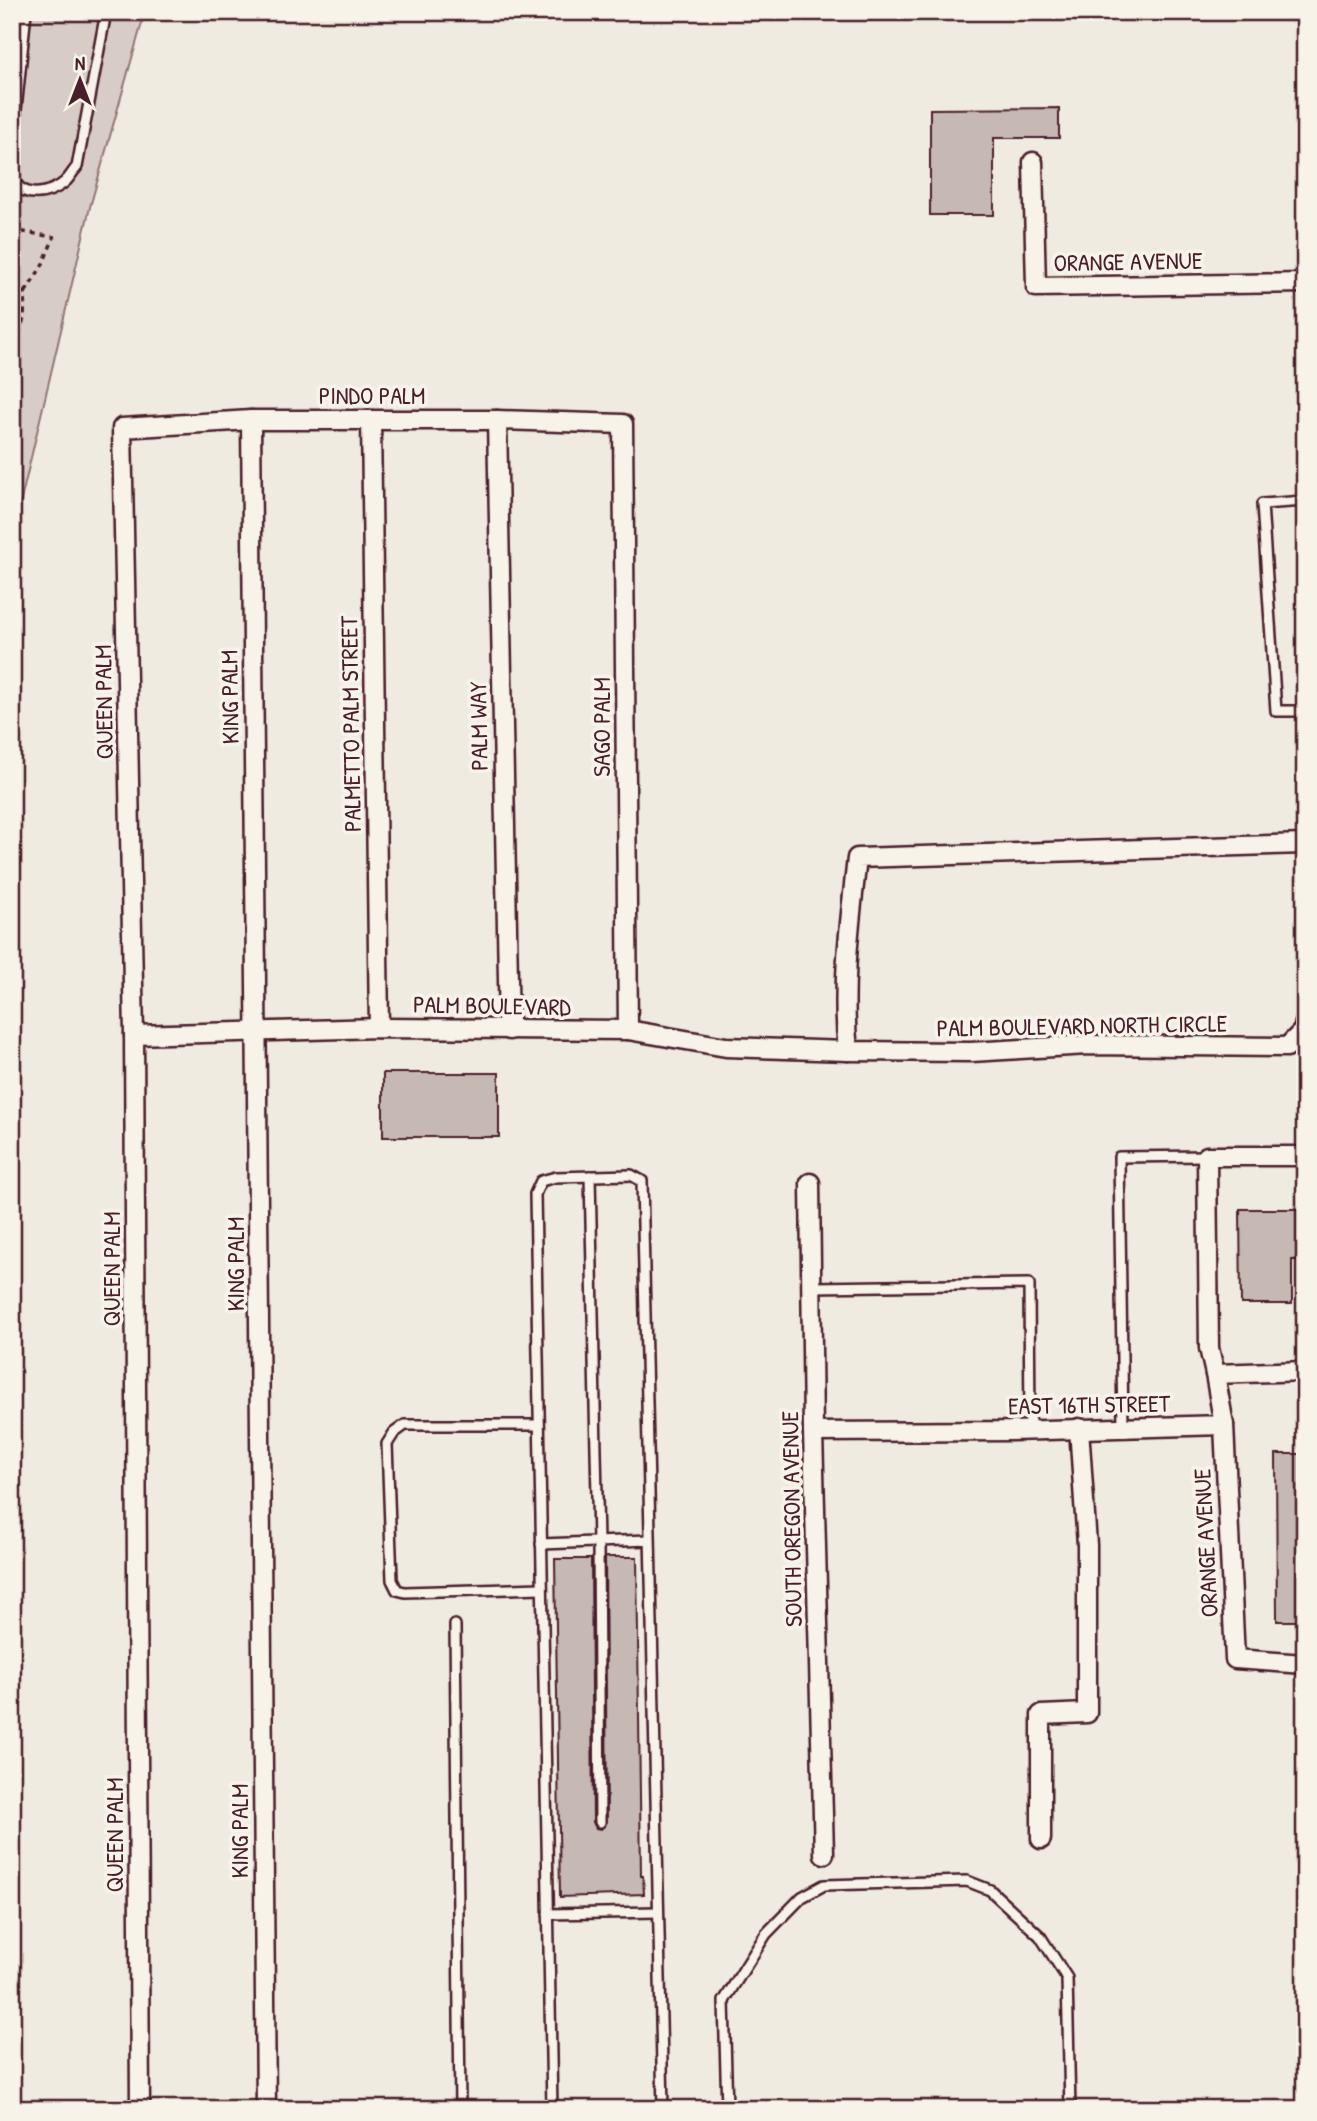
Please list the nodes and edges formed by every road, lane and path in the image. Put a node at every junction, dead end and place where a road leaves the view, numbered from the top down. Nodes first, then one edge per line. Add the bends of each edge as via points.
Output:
1 (26, 12) edge
2 (106, 12) edge
3 (12, 149) edge
4 (1033, 162) dead end
5 (12, 173) edge
6 (12, 230) edge
7 (1305, 283) edge
8 (12, 289) edge
9 (25, 293) junction
10 (12, 362) edge
11 (251, 420) junction
12 (371, 420) junction
13 (497, 420) junction
14 (623, 424) joint
15 (122, 428) joint
16 (1305, 501) edge
17 (1305, 711) edge
18 (1305, 844) edge
19 (1305, 1023) edge
20 (379, 1027) junction
21 (509, 1030) junction
22 (628, 1030) junction
23 (257, 1032) junction
24 (134, 1035) junction
25 (848, 1051) junction
26 (1207, 1156) junction
27 (1305, 1156) edge
28 (590, 1176) junction
29 (810, 1183) dead end
30 (813, 1287) junction
31 (1305, 1371) edge
32 (1215, 1374) junction
33 (539, 1425) junction
34 (1224, 1425) junction
35 (1123, 1427) junction
36 (1079, 1428) junction
37 (1030, 1430) junction
38 (813, 1432) junction
39 (649, 1540) junction
40 (598, 1542) junction
41 (541, 1544) junction
42 (542, 1588) junction
43 (455, 1625) dead end
44 (1305, 1664) edge
45 (600, 1822) dead end
46 (1041, 1839) dead end
47 (824, 1854) dead end
48 (658, 1912) junction
49 (548, 1913) junction
50 (140, 2109) edge
51 (266, 2109) edge
52 (460, 2109) edge
53 (552, 2109) edge
54 (663, 2109) edge
55 (727, 2109) edge
56 (1070, 2109) edge

1 - 3 lane
2 - 5 lane via 77,167 67,180 45,193 22,191
4 - 7 street, ORANGE AVENUE via 1036,287
6 - 9 path via 54,237 43,266
8 - 9 path
9 - 10 path via 24,318
11 - 12 street, PINDO PALM
11 - 15 street, PINDO PALM
11 - 23 street, KING PALM
12 - 13 street, PINDO PALM
12 - 20 street, PALMETTO PALM STREET
13 - 14 street, PINDO PALM
13 - 21 street, PALM WAY
14 - 22 street, SAGO PALM
15 - 24 street, QUEEN PALM
16 - 17 lane via 1262,504 1276,711
18 - 25 street via 857,858 844,1011
19 - 25 street, PALM BOULEVARD NORTH CIRCLE via 1287,1047 1088,1045 971,1052
20 - 21 street, PALM BOULEVARD
20 - 23 street, PALM BOULEVARD
21 - 22 street, PALM BOULEVARD
22 - 25 street, PALM BOULEVARD via 726,1047
23 - 24 street, PALM BOULEVARD
23 - 51 street, KING PALM
24 - 50 street, QUEEN PALM
26 - 27 street
26 - 32 street via 1209,1348
26 - 35 lane via 1119,1157
28 - 33 lane via 541,1181 535,1194
28 - 39 lane via 631,1175 642,1181
28 - 40 lane
29 - 30 street, SOUTH OREGON AVENUE
30 - 37 lane via 1029,1284
30 - 38 street, SOUTH OREGON AVENUE
31 - 32 street
32 - 34 street
33 - 41 lane
33 - 42 lane via 405,1425 387,1444 392,1580 397,1590
34 - 35 street, EAST 16TH STREET
34 - 44 street, ORANGE AVENUE via 1235,1659
35 - 36 street, EAST 16TH STREET
36 - 37 street, EAST 16TH STREET
36 - 46 street via 1087,1545 1087,1713 1041,1715
37 - 38 street, EAST 16TH STREET
38 - 47 street, SOUTH OREGON AVENUE
39 - 40 lane
39 - 48 lane
40 - 41 lane
40 - 45 lane
41 - 42 lane
42 - 49 lane
43 - 52 lane
48 - 49 lane
48 - 54 lane
49 - 53 lane
55 - 56 lane via 724,2001 766,1934 802,1897 824,1885 967,1881 990,1890 1040,1936 1067,1978

